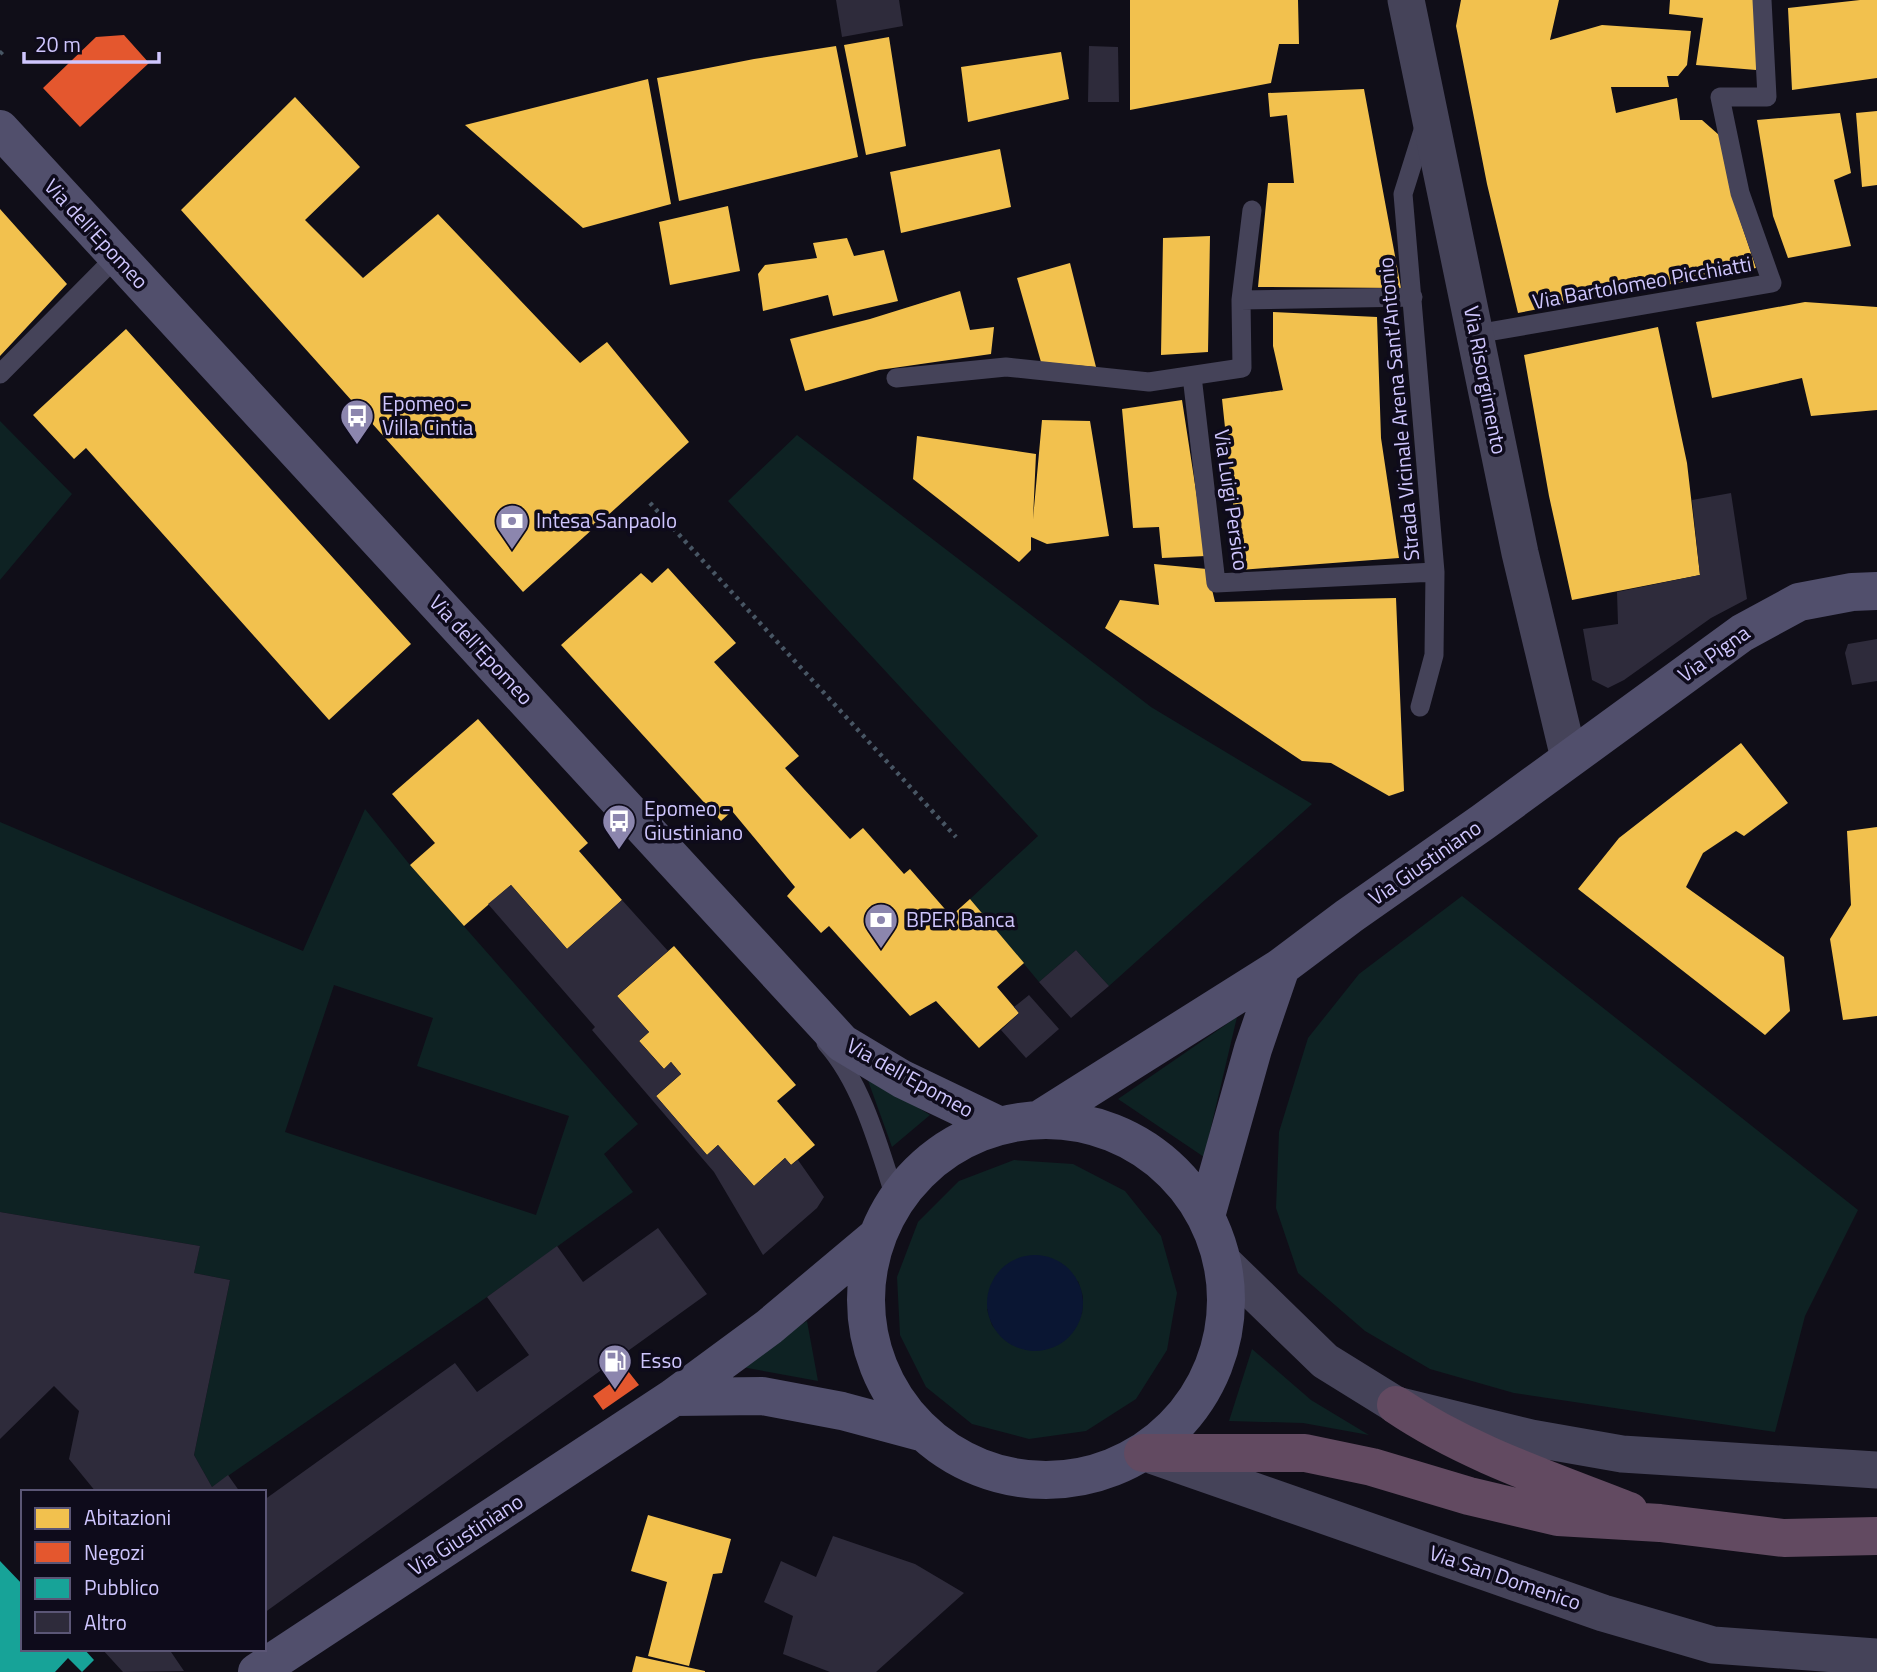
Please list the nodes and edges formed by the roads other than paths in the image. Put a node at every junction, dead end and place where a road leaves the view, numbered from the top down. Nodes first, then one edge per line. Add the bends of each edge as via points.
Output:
1 (1406, 0) edge
2 (1762, 0) edge
3 (1429, 110) junction
4 (0, 129) edge
5 (0, 146) edge
6 (1252, 210) dead end
7 (113, 260) junction
8 (1413, 297) junction
9 (1241, 300) junction
10 (1476, 334) junction
11 (0, 374) edge
12 (1192, 376) junction
13 (896, 378) dead end
14 (1435, 572) junction
15 (1877, 591) edge
16 (1420, 707) dead end
17 (1569, 758) junction
18 (1281, 967) junction
19 (1040, 1119) junction
20 (998, 1125) junction
21 (895, 1197) junction
22 (1206, 1216) junction
23 (875, 1238) junction
24 (1222, 1261) junction
25 (674, 1397) junction
26 (1396, 1405) junction
27 (924, 1433) junction
28 (1143, 1452) junction
29 (1877, 1470) edge
30 (1660, 1523) junction
31 (1877, 1536) edge
32 (1877, 1657) edge
33 (257, 1672) edge

1 - 3 street, Via Risorgimento
2 - 10 lane, Via Bartolomeo Picchiatti via 1767,97 1720,97 1740,193 1772,283
3 - 8 lane, Strada Vicinale Arena Sant'Antonio via 1403,194
3 - 10 street, Via Risorgimento
4 - 7 main road, Via dell'Epomeo
5 - 7 lane, Via dell'Epomeo
6 - 9 lane
7 - 11 lane
7 - 20 main road, Via dell'Epomeo via 842,1043 902,1079
7 - 21 lane, Via dell'Epomeo via 832,1050 858,1095
8 - 9 lane
8 - 14 lane, Strada Vicinale Arena Sant'Antonio
9 - 12 lane via 1242,368
10 - 17 street, Via Risorgimento via 1520,553
12 - 13 lane via 1149,382 1006,367
12 - 14 lane, Via Luigi Persico via 1216,583
14 - 16 lane, Strada Vicinale Arena Sant'Antonio via 1434,655
15 - 17 main road, Via Pigna via 1799,602 1742,633
17 - 18 main road, Via Giustiniano
18 - 19 main road, Via Giustiniano
18 - 22 main road
19 - 20 main road
19 - 22 main road via 1090,1124 1136,1144 1176,1175
20 - 21 main road via 958,1141 932,1159
21 - 23 main road
22 - 24 main road
23 - 25 main road, Via Giustiniano via 769,1327
23 - 27 main road via 865,1290 870,1343 890,1392
24 - 26 street via 1325,1361
24 - 28 main road via 1226,1305 1220,1350 1203,1390 1176,1426
25 - 27 main road via 762,1396
25 - 33 main road, Via Giustiniano
26 - 29 street via 1531,1438 1622,1454
26 - 30 highway via 1428,1427 1482,1453
27 - 28 main road via 979,1467 1030,1480 1070,1479 1108,1470
28 - 30 highway via 1305,1453 1558,1517
28 - 32 street, Via San Domenico via 1603,1613 1713,1645
30 - 31 highway via 1784,1538

